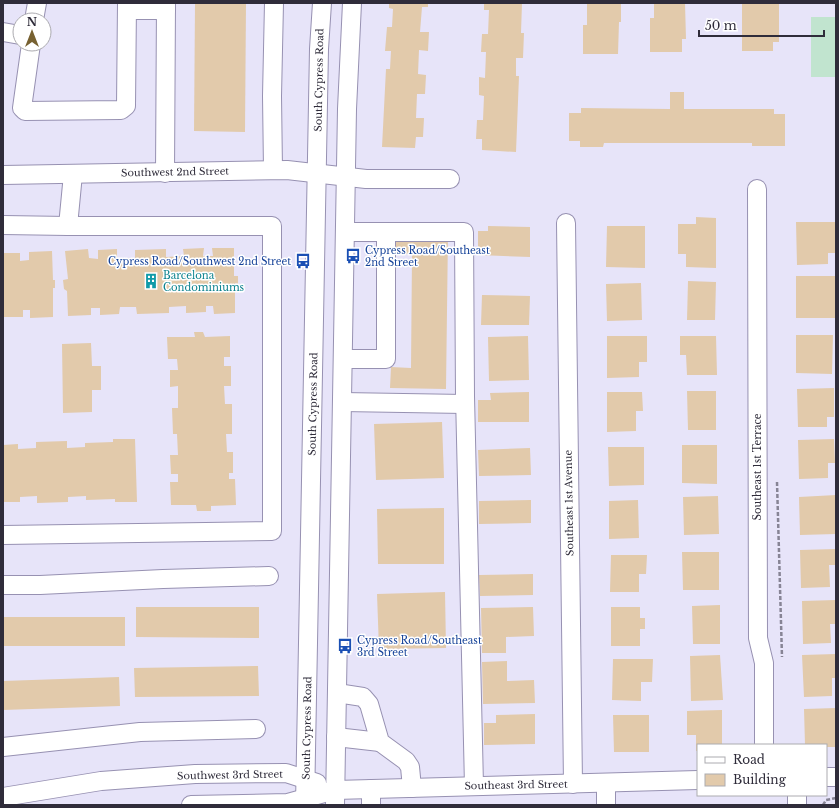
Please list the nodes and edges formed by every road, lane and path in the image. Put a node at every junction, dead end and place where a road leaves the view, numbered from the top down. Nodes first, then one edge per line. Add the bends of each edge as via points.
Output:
1 (274, 3) edge
2 (322, 3) edge
3 (352, 3) edge
4 (127, 7) edge
5 (166, 7) edge
6 (30, 52) edge
7 (274, 170) junction
8 (165, 173) junction
9 (73, 174) junction
10 (317, 174) junction
11 (3, 175) edge
12 (346, 177) junction
13 (450, 179) dead end
14 (757, 189) dead end
15 (566, 223) dead end
16 (3, 225) edge
17 (68, 226) junction
18 (345, 232) junction
19 (386, 232) junction
20 (343, 359) junction
21 (342, 402) junction
22 (465, 404) junction
23 (776, 476) dead end
24 (3, 535) edge
25 (269, 576) dead end
26 (3, 585) edge
27 (782, 664) dead end
28 (337, 693) junction
29 (256, 729) dead end
30 (336, 737) junction
31 (380, 742) junction
32 (764, 744) edge
33 (3, 747) edge
34 (306, 779) junction
35 (697, 780) edge
36 (606, 783) junction
37 (573, 784) junction
38 (474, 786) junction
39 (412, 788) junction
40 (3, 797) edge
41 (335, 797) edge
42 (371, 797) edge
43 (836, 798) edge
44 (305, 802) edge
45 (192, 805) edge
46 (606, 805) edge
47 (823, 805) edge

1 - 7 street
2 - 10 street, South Cypress Road
3 - 12 street
4 - 5 street
4 - 6 street via 126,106 121,110 24,111 22,108
5 - 8 street
7 - 8 street, Southwest 2nd Street
7 - 10 street, Southwest 2nd Street
8 - 9 street, Southwest 2nd Street
9 - 11 street, Southwest 2nd Street
9 - 17 street
10 - 12 street, Southwest 2nd Street
10 - 34 street, South Cypress Road
12 - 13 street
12 - 18 street
14 - 32 street, Southeast 1st Terrace via 758,638 764,663
15 - 37 street, Southeast 1st Avenue
16 - 17 street
17 - 24 street via 272,226 272,531
18 - 19 street
18 - 20 street
19 - 20 street via 386,359
19 - 22 street via 464,232
20 - 21 street
21 - 22 street
21 - 28 street
22 - 38 street
23 - 27 path
25 - 26 street
28 - 30 street
28 - 31 street via 363,697 368,704
29 - 33 street via 140,732
30 - 31 street
30 - 41 street
31 - 39 street via 410,767
34 - 40 street, Southwest 3rd Street via 286,773 194,774 102,781
34 - 41 street, Southwest 3rd Street
34 - 44 street, South Cypress Road
35 - 36 street, Southeast 3rd Street
36 - 37 street, Southeast 3rd Street
36 - 46 street
37 - 38 street, Southeast 3rd Street
38 - 39 street, Southeast 3rd Street
39 - 42 street, Southeast 3rd Street
41 - 42 street, Southeast 3rd Street
41 - 44 street
43 - 47 path via 826,800
44 - 45 street

